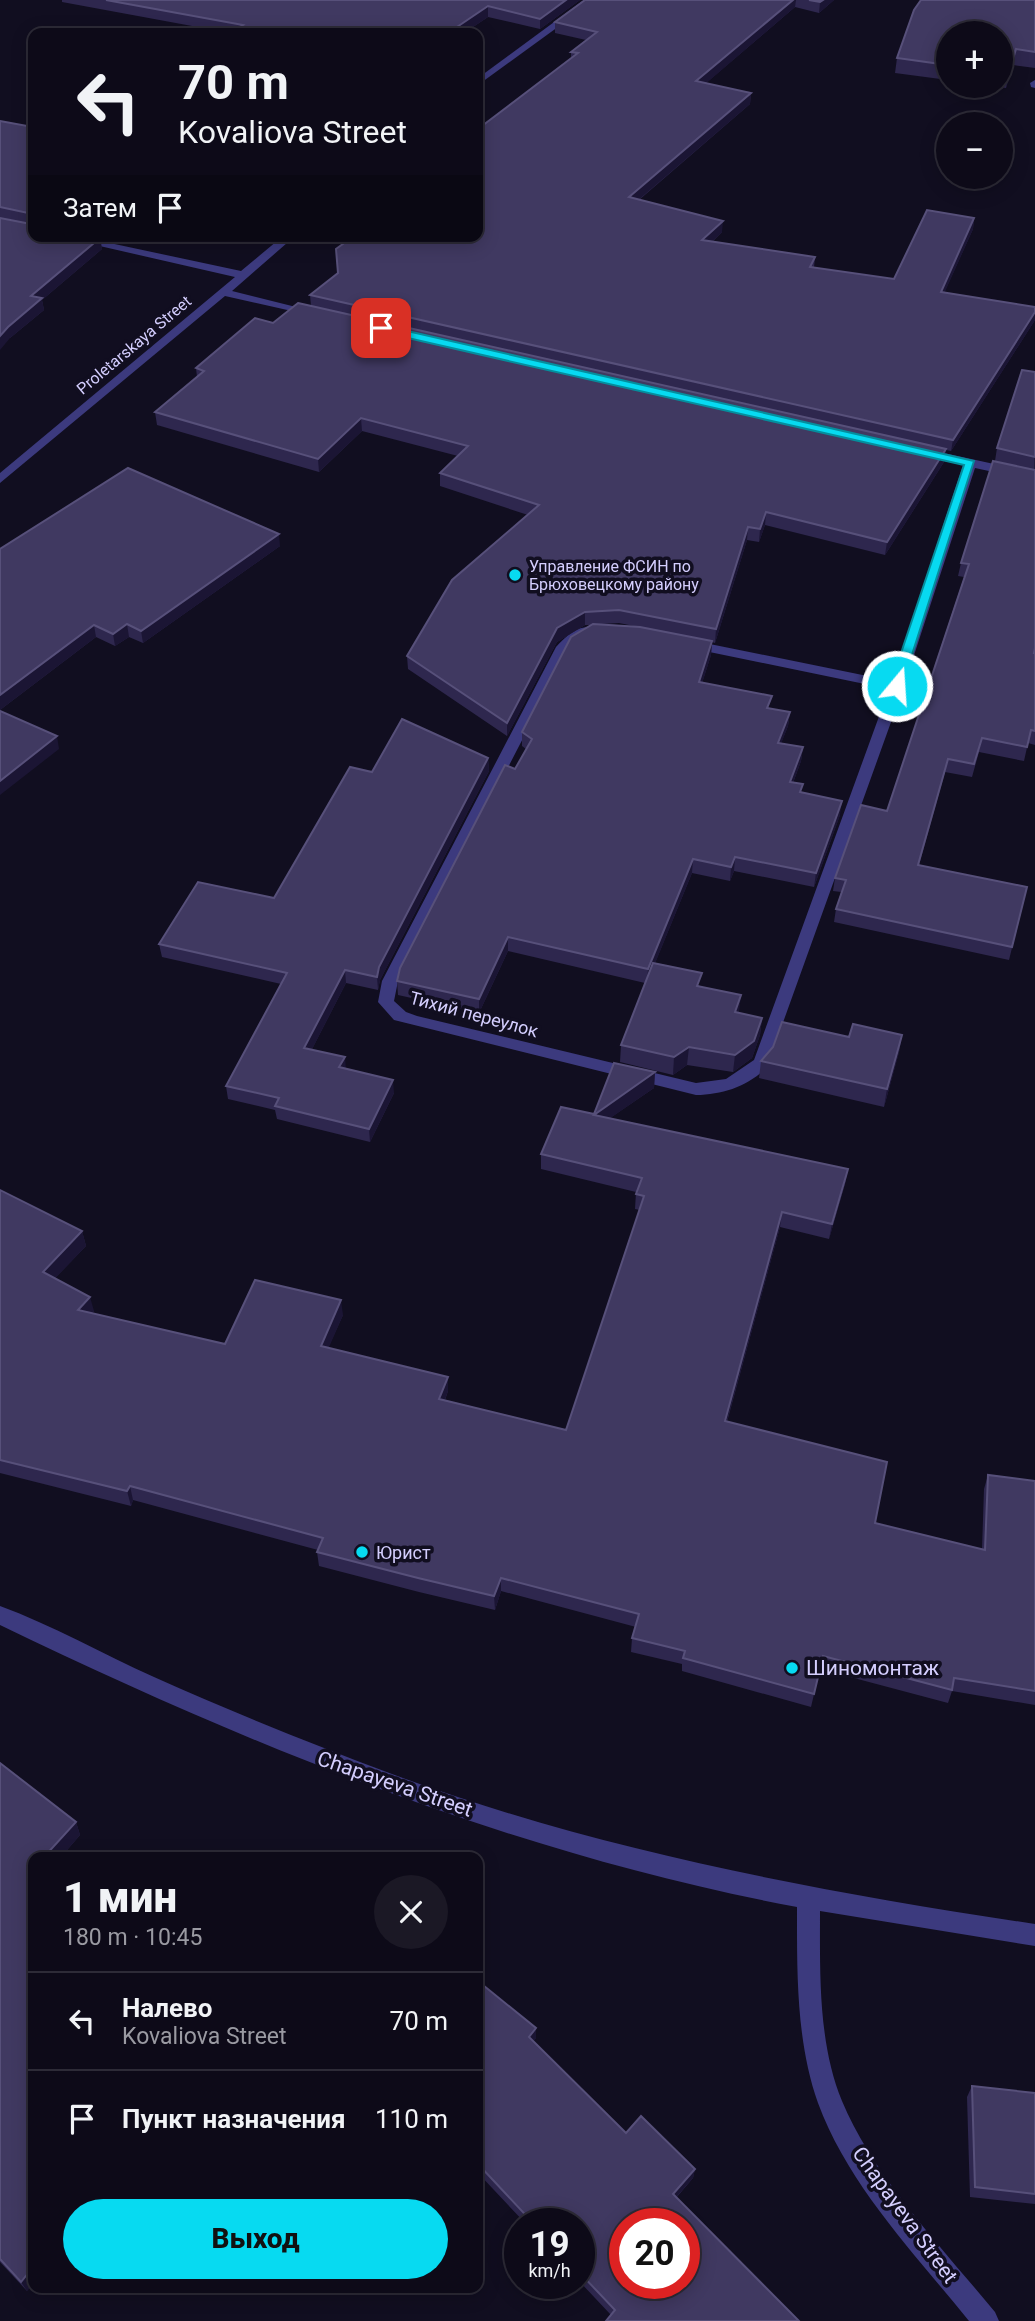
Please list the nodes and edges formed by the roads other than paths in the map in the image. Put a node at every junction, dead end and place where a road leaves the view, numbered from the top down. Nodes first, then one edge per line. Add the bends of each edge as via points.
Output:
1 (590, 0) edge
2 (483, 78) edge
3 (89, 242) edge
4 (282, 242) edge
5 (242, 275) junction
6 (222, 292) junction
7 (331, 317) edge
8 (902, 448) edge
9 (970, 463) junction
10 (1035, 477) edge
11 (0, 479) edge
12 (603, 629) edge
13 (680, 642) edge
14 (897, 686) junction
15 (0, 1615) edge
16 (809, 1898) junction
17 (1035, 1935) edge
18 (986, 2321) edge

1 - 2 street
3 - 5 street
4 - 5 street, Proletarskaya Street
5 - 6 street, Proletarskaya Street
6 - 7 street
6 - 11 street, Proletarskaya Street
8 - 9 street
9 - 10 street
9 - 14 street, Тихий переулок
12 - 14 street, Тихий переулок via 579,633 563,647 390,981 386,1002 400,1016 696,1089 717,1088 751,1074 761,1063
13 - 14 street
15 - 16 street, Chapayeva Street via 139,1682 365,1776 642,1862
16 - 17 street, Chapayeva Street
16 - 18 street, Chapayeva Street via 808,1964 815,2043 829,2101 897,2212

